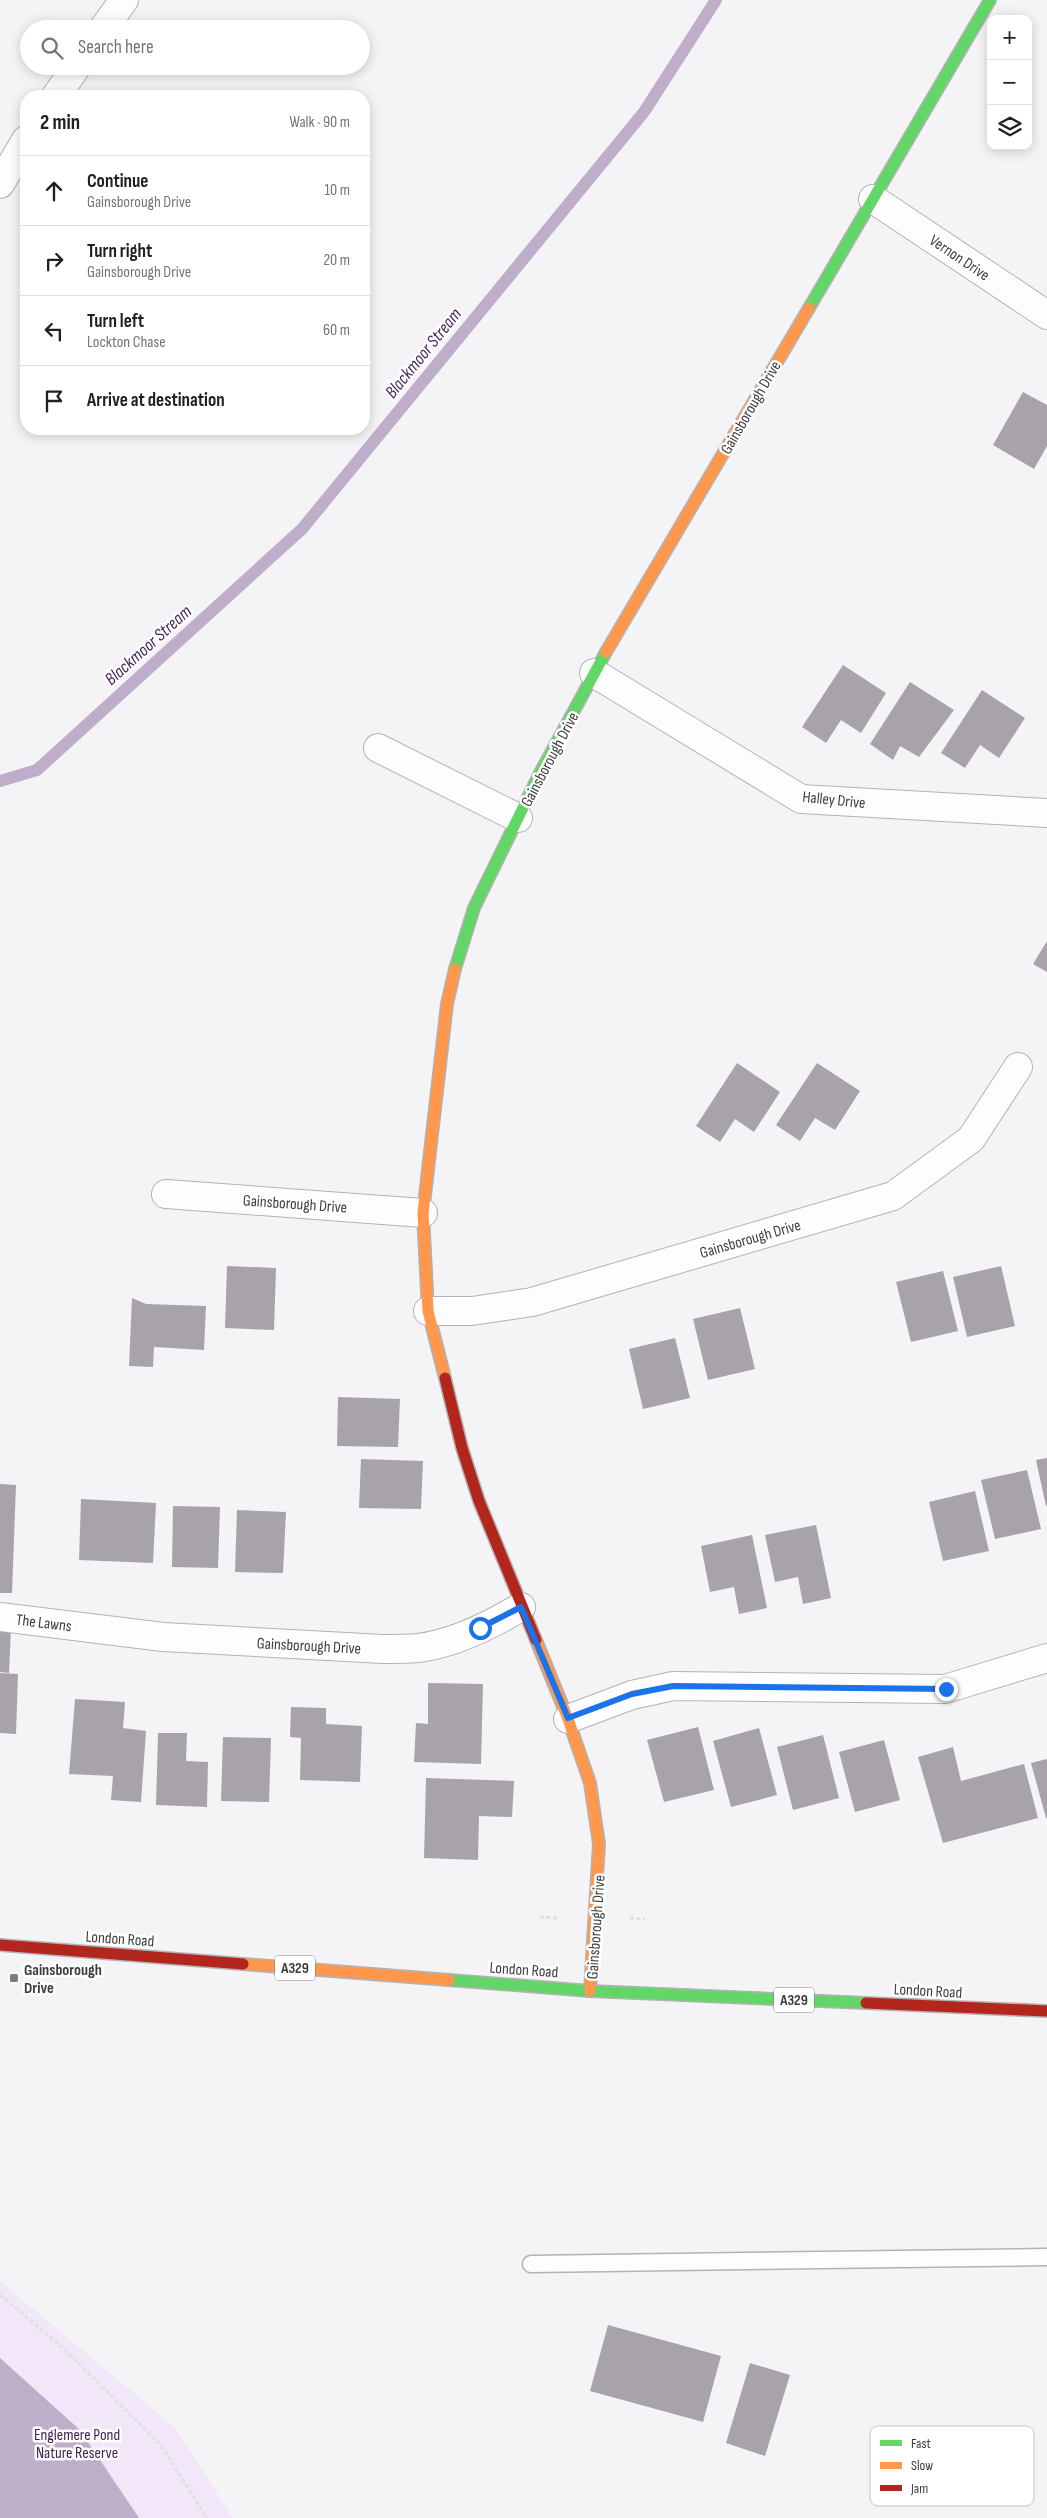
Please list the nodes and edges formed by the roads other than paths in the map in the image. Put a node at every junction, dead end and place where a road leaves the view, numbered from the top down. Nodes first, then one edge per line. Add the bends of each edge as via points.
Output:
1 (124, 0) edge
2 (990, 0) edge
3 (110, 20) edge
4 (71, 75) edge
5 (60, 90) edge
6 (20, 150) edge
7 (0, 184) edge
8 (873, 199) junction
9 (1047, 315) edge
10 (594, 673) junction
11 (378, 748) dead end
12 (1047, 813) edge
13 (518, 818) junction
14 (1018, 1067) dead end
15 (166, 1194) dead end
16 (423, 1213) junction
17 (428, 1311) junction
18 (521, 1607) junction
19 (0, 1617) edge
20 (89, 1628) joint
21 (1047, 1658) edge
22 (568, 1718) junction
23 (0, 1945) edge
24 (590, 1991) junction
25 (1047, 2011) edge
26 (1047, 2257) edge
27 (531, 2264) dead end

1 - 3 street
2 - 8 street, Gainsborough Drive
4 - 5 street
6 - 7 street
8 - 9 street, Vernon Drive
8 - 10 street, Gainsborough Drive
10 - 12 street, Halley Drive via 801,799
10 - 13 street, Gainsborough Drive
11 - 13 street, Gainsborough Drive
13 - 16 street, Gainsborough Drive via 474,908 447,1004
14 - 17 street, Gainsborough Drive via 971,1139 892,1196 532,1302 472,1311
15 - 16 street, Gainsborough Drive
16 - 17 street, Gainsborough Drive
17 - 18 street, Gainsborough Drive via 473,1483
18 - 20 street, Gainsborough Drive via 480,1628 418,1648 383,1649 163,1637
18 - 22 street, Gainsborough Drive
19 - 20 street, The Lawns
21 - 22 street via 946,1689 673,1686 632,1694
22 - 24 street, Gainsborough Drive via 590,1783 599,1844
23 - 24 street, London Road / A329
24 - 25 street, London Road / A329
26 - 27 lane

